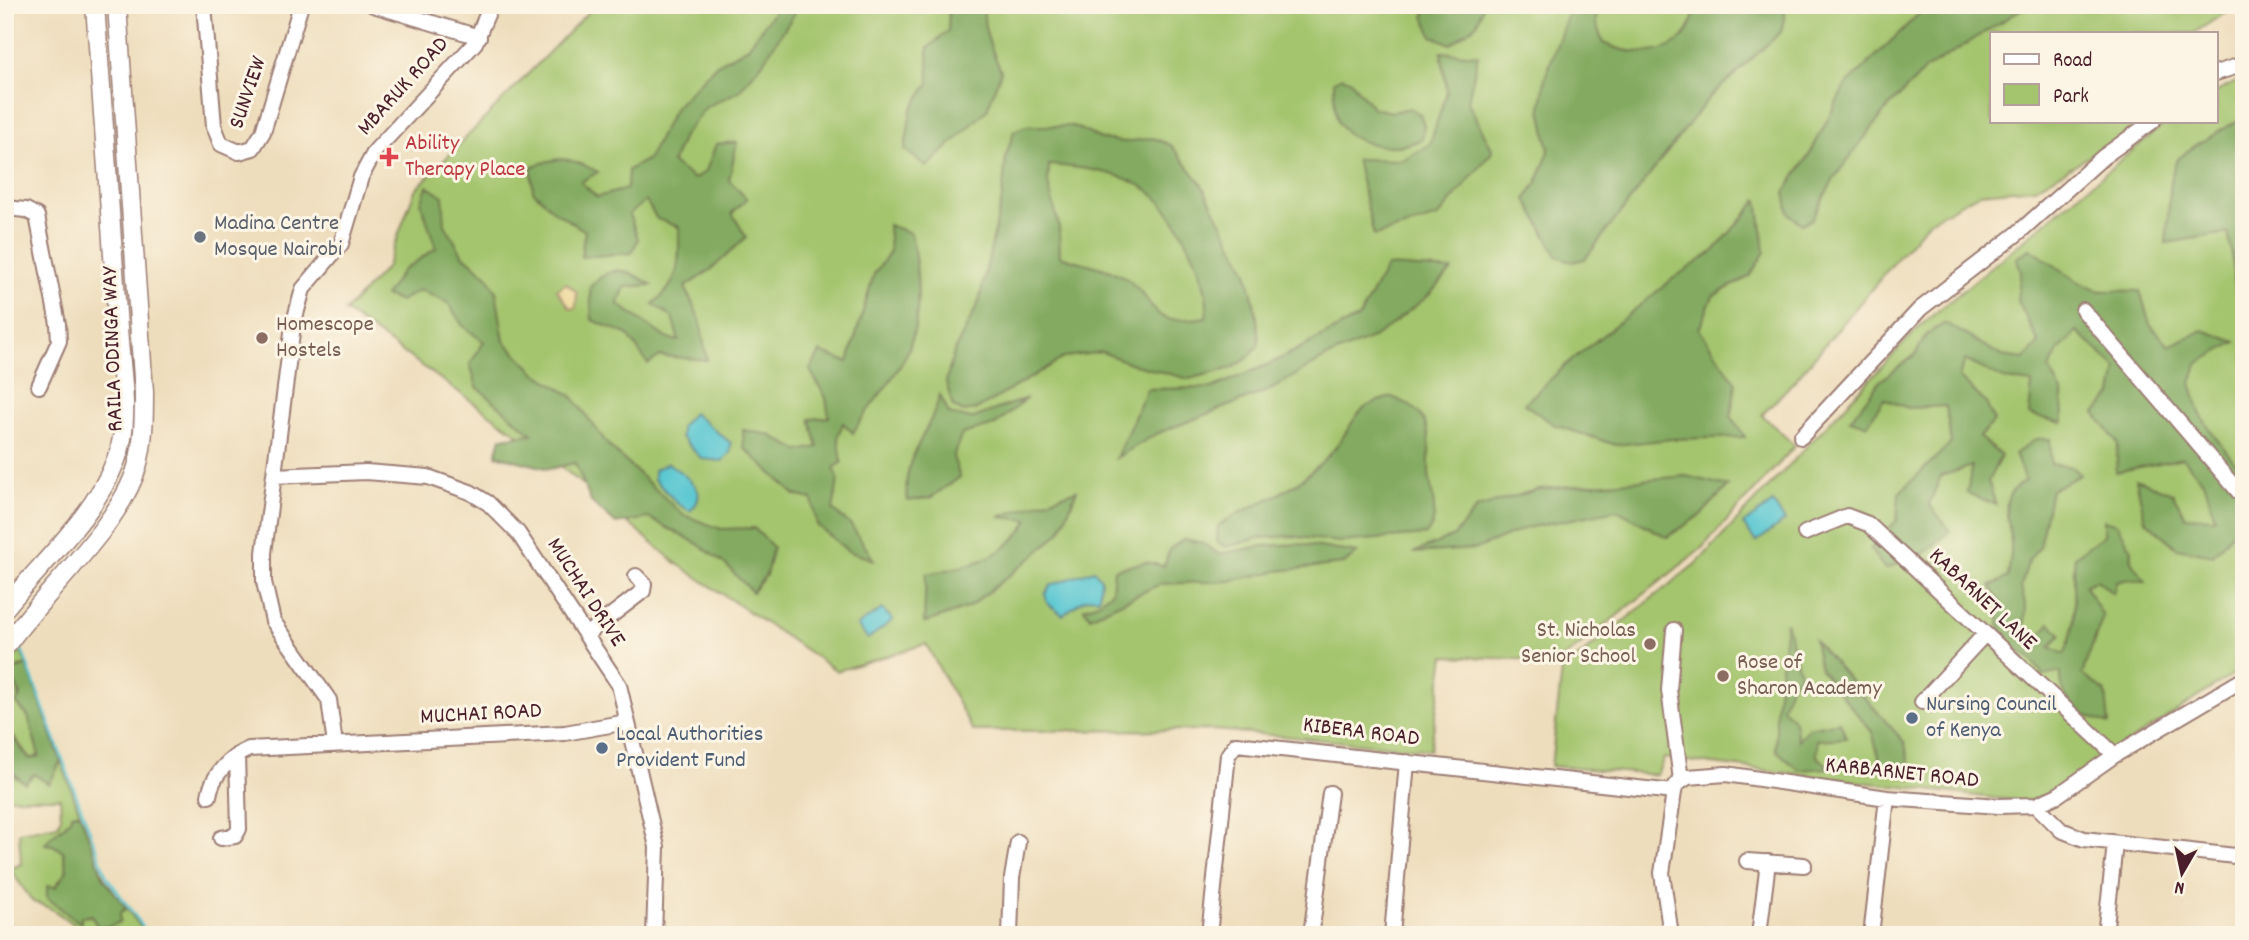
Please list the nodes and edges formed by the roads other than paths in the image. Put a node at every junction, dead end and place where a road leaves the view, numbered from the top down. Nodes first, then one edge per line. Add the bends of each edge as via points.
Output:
1 (95, 5) edge
2 (117, 5) edge
3 (204, 5) edge
4 (301, 5) edge
5 (373, 5) edge
6 (491, 5) edge
7 (479, 37) junction
8 (2244, 64) edge
9 (2218, 72) edge
10 (2151, 122) edge
11 (5, 208) edge
12 (2083, 310) dead end
13 (39, 386) dead end
14 (1801, 437) dead end
15 (274, 476) junction
16 (2244, 498) edge
17 (1805, 533) dead end
18 (636, 576) dead end
19 (8, 605) edge
20 (1674, 630) dead end
21 (586, 634) junction
22 (1985, 634) junction
23 (12, 638) edge
24 (2244, 680) edge
25 (1922, 702) dead end
26 (627, 722) junction
27 (335, 745) junction
28 (237, 755) junction
29 (2115, 755) junction
30 (1407, 762) junction
31 (1678, 786) junction
32 (1330, 793) dead end
33 (209, 796) dead end
34 (1887, 798) junction
35 (2036, 805) junction
36 (221, 838) dead end
37 (1018, 842) dead end
38 (2115, 844) junction
39 (2244, 857) edge
40 (1747, 861) dead end
41 (1768, 862) junction
42 (1804, 865) dead end
43 (654, 935) edge
44 (1010, 935) edge
45 (1209, 935) edge
46 (1311, 935) edge
47 (1392, 935) edge
48 (1671, 935) edge
49 (1759, 935) edge
50 (1871, 935) edge
51 (2105, 935) edge

1 - 19 main road, RAILA ODINGA WAY via 121,442 116,462 92,504
2 - 23 main road, RAILA ODINGA WAY via 144,392 142,447 131,484 112,517
3 - 4 street, SUNVIEW via 214,126 222,144 239,152 253,148 263,132
5 - 7 street
6 - 7 street, MBARUK ROAD
7 - 15 street, MBARUK ROAD via 375,150 361,177 341,244 303,289 292,333
8 - 9 street
10 - 14 street via 1920,309
11 - 13 street via 37,216 58,324 59,341
12 - 16 street
15 - 21 street, MUCHAI DRIVE via 403,474 428,477 470,492 518,533
15 - 27 street via 263,567 273,621 326,693
17 - 22 street, KABARNET LANE via 1847,516 1868,524
18 - 21 street via 645,584 643,591
20 - 31 street via 1669,690
21 - 26 street, MUCHAI DRIVE via 619,685
22 - 25 street
22 - 29 street, KABARNET LANE
24 - 29 street, KARBARNET ROAD
26 - 27 street, MUCHAI ROAD via 565,733
26 - 43 street, MUCHAI DRIVE via 657,847
27 - 28 street, MUCHAI ROAD via 249,749
28 - 33 street via 214,779
28 - 36 street via 239,830 235,836
29 - 35 street, KARBARNET ROAD via 2058,796
30 - 31 street, KIBERA ROAD
30 - 45 street, KIBERA ROAD via 1243,742 1232,748
30 - 47 street
31 - 34 street, KARBARNET ROAD via 1726,774
31 - 48 street via 1662,873
32 - 46 street
34 - 35 street, KARBARNET ROAD
34 - 50 street
35 - 38 street via 2061,830
37 - 44 street
38 - 39 street
38 - 51 street
40 - 41 street
41 - 42 street
41 - 49 street

